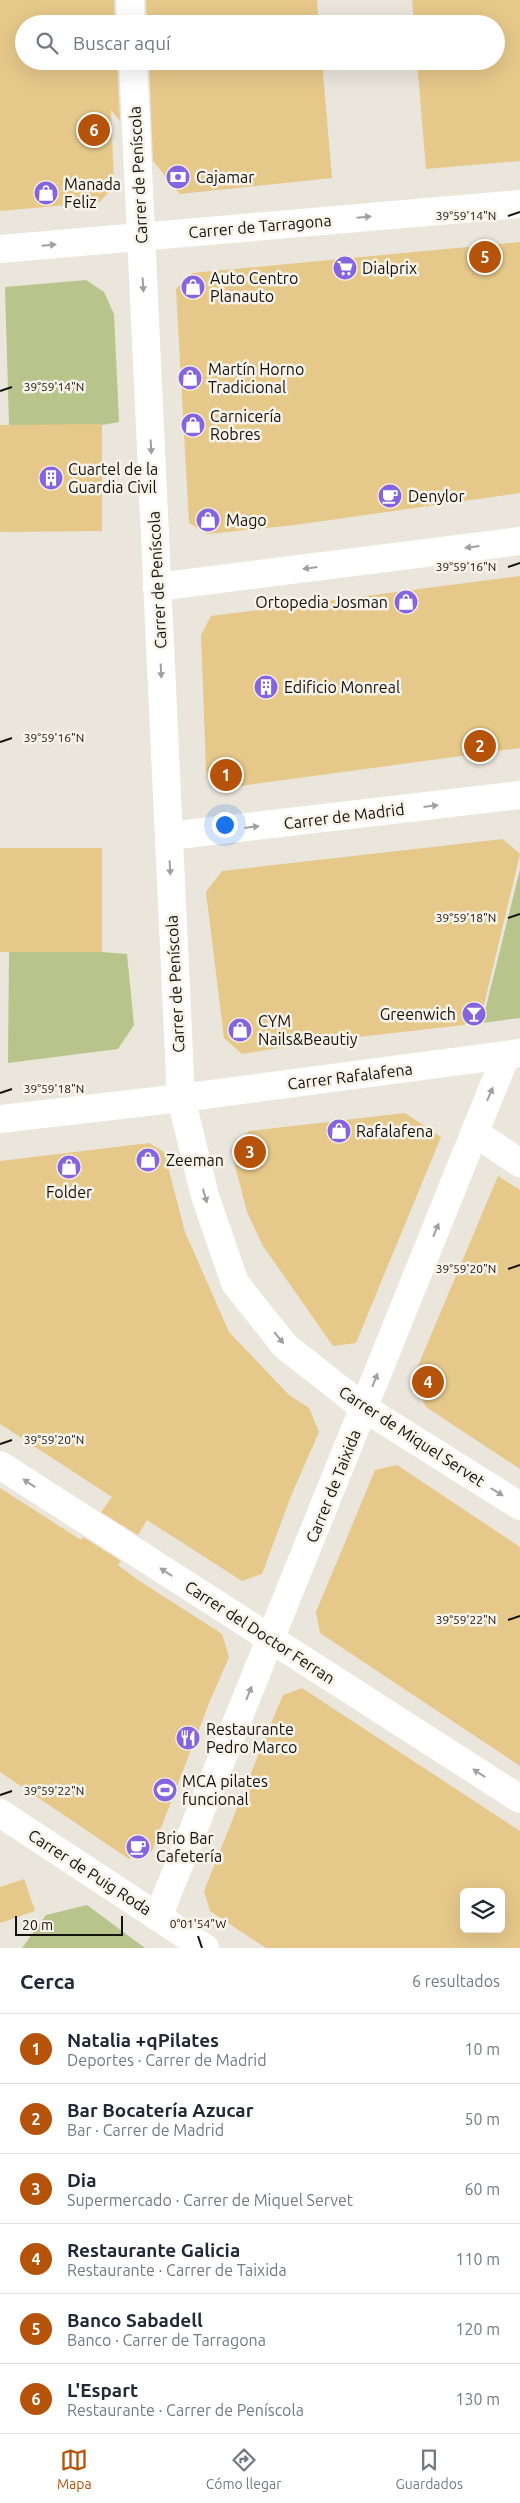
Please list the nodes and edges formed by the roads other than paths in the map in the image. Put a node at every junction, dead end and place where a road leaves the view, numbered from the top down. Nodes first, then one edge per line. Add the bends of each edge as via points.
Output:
1 (130, 0) edge
2 (131, 15) edge
3 (133, 70) edge
4 (520, 204) edge
5 (141, 236) junction
6 (0, 249) edge
7 (520, 540) edge
8 (157, 588) junction
9 (520, 795) edge
10 (169, 836) junction
11 (513, 1054) edge
12 (181, 1098) junction
13 (0, 1119) edge
14 (475, 1133) junction
15 (520, 1163) edge
16 (364, 1408) junction
17 (0, 1465) edge
18 (520, 1506) edge
19 (271, 1639) junction
20 (520, 1799) edge
21 (0, 1813) edge
22 (158, 1917) junction
23 (205, 1948) edge

1 - 2 street
3 - 5 street, Carrer de Peníscola
5 -> 4 street, Carrer de Tarragona
6 -> 5 street, Carrer de Tarragona
5 -> 8 street, Carrer de Peníscola
7 -> 8 street
8 -> 10 street, Carrer de Peníscola
10 -> 9 street, Carrer de Madrid
10 -> 12 street, Carrer de Peníscola
11 - 12 street, Carrer Rafalafena
14 -> 11 street, Carrer de Taixida
12 - 13 street, Carrer Rafalafena
12 -> 16 street, Carrer de Miquel Servet via 205,1196 235,1283 285,1346
14 - 15 street
16 -> 14 street, Carrer de Taixida
16 -> 18 street, Carrer de Miquel Servet
16 - 19 street, Carrer de Taixida
19 -> 17 street, Carrer del Doctor Ferran
20 -> 19 street, Carrer del Doctor Ferran
22 -> 19 street, Carrer de Taixida
21 - 22 street, Carrer de Puig Roda
22 - 23 street, Carrer de Puig Roda

